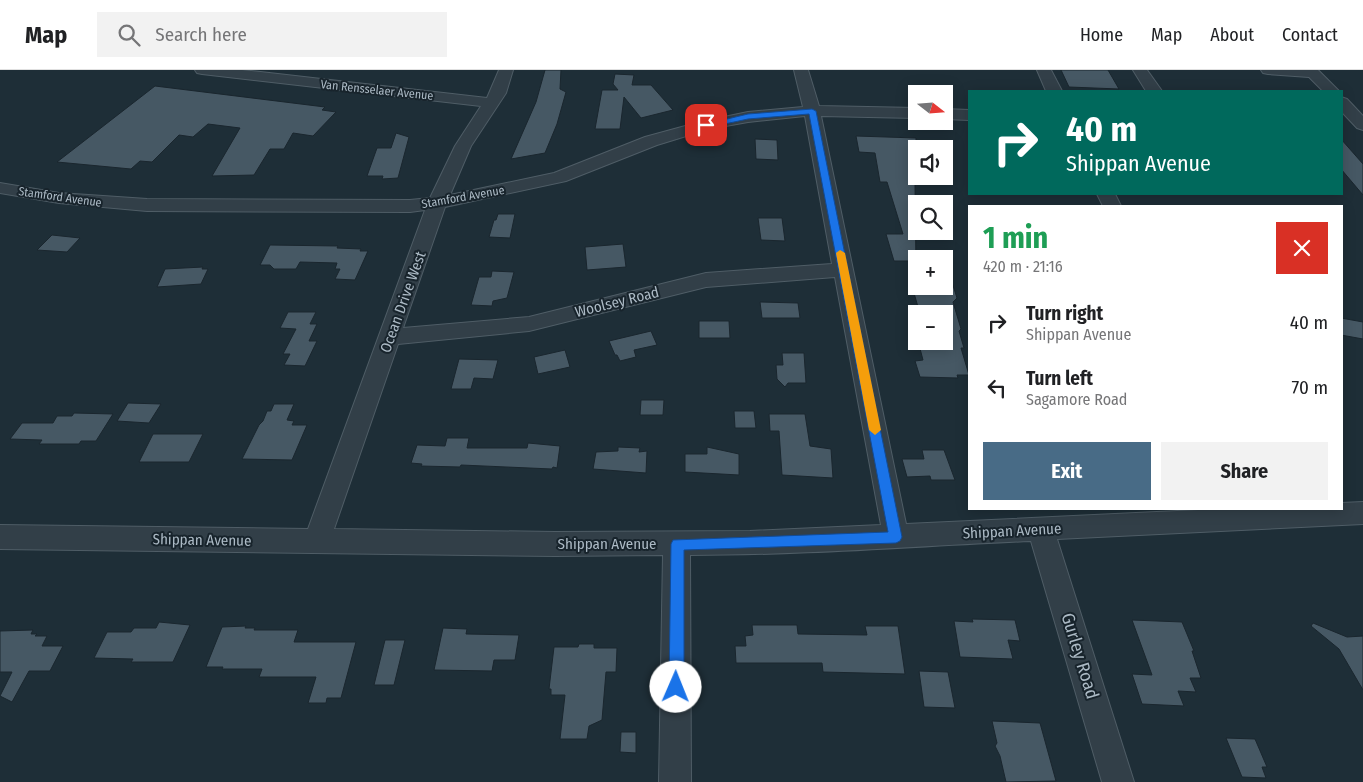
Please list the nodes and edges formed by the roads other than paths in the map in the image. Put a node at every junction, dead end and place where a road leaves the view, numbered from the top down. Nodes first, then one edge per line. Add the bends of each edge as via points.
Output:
1 (202, 70) edge
2 (506, 70) edge
3 (1044, 70) edge
4 (1140, 70) edge
5 (1268, 70) edge
6 (797, 72) edge
7 (1312, 72) edge
8 (1054, 90) edge
9 (1153, 90) edge
10 (1330, 90) edge
11 (492, 103) junction
12 (1343, 104) edge
13 (812, 111) junction
14 (908, 113) edge
15 (953, 114) edge
16 (968, 115) edge
17 (1363, 125) edge
18 (0, 188) edge
19 (438, 203) junction
20 (844, 270) junction
21 (390, 337) junction
22 (1269, 513) edge
23 (1363, 513) edge
24 (1040, 530) junction
25 (0, 537) edge
26 (896, 537) junction
27 (316, 541) junction
28 (677, 544) junction
29 (675, 782) edge
30 (1118, 782) edge

1 - 11 street, Van Rensselaer Avenue
2 - 11 street, Ocean Drive West
3 - 8 street
4 - 9 street
5 - 7 street
6 - 13 street
7 - 10 street
11 - 19 street, Ocean Drive West via 464,146
12 - 17 street
13 - 14 street, Stamford Avenue
13 - 19 street, Stamford Avenue via 706,125 651,141 560,177
13 - 20 street
15 - 16 street
18 - 19 street, Stamford Avenue via 59,198 147,205 410,206
19 - 21 street, Ocean Drive West
20 - 21 street, Woolsey Road via 706,280 529,324
20 - 26 street
21 - 27 street, Ocean Drive West
22 - 23 street, Shippan Avenue
22 - 24 street, Shippan Avenue
24 - 26 street, Shippan Avenue
24 - 30 street, Gurley Road
25 - 27 street, Shippan Avenue
26 - 28 street, Shippan Avenue
27 - 28 street, Shippan Avenue
28 - 29 street

